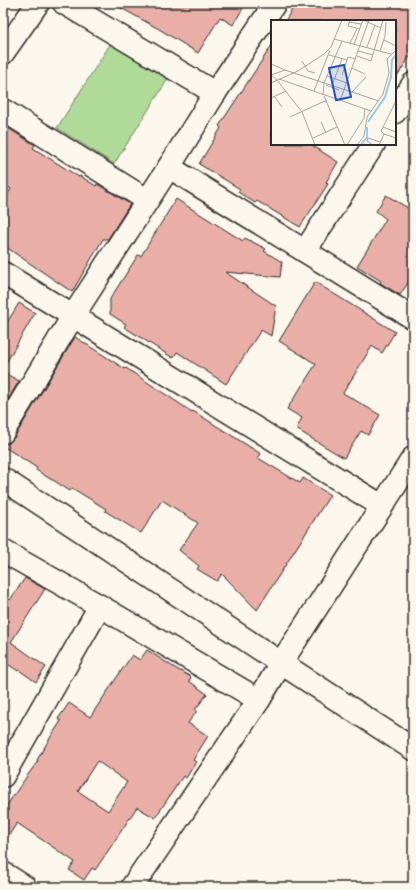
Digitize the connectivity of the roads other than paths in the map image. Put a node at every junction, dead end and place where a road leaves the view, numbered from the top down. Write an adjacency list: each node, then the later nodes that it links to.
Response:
1 (38, 3): 4 (street)
2 (64, 3): 6 (street)
3 (275, 3): 6 (street)
4 (3, 53)
5 (413, 84): 8 (street)
6 (215, 93): 10 (street)
7 (3, 110): 11 (street)
8 (396, 110)
9 (373, 145): 12 (street)
10 (169, 167): 11 (street); 12 (street)
11 (147, 200): 14 (street)
12 (304, 251): 15 (street)
13 (3, 273): 14 (street)
14 (73, 316): 16 (street); 19 (street)
15 (413, 318)
16 (3, 432)
17 (413, 458): 19 (street)
18 (3, 479): 22 (street)
19 (382, 506): 22 (street)
20 (3, 551): 21 (street)
21 (100, 606): 23 (street); 25 (street)
22 (280, 663): 23 (street); 24 (street)
23 (259, 700): 28 (street)
24 (413, 749)
25 (3, 776)
26 (3, 873): 27 (street)
27 (25, 887)
28 (132, 887)

